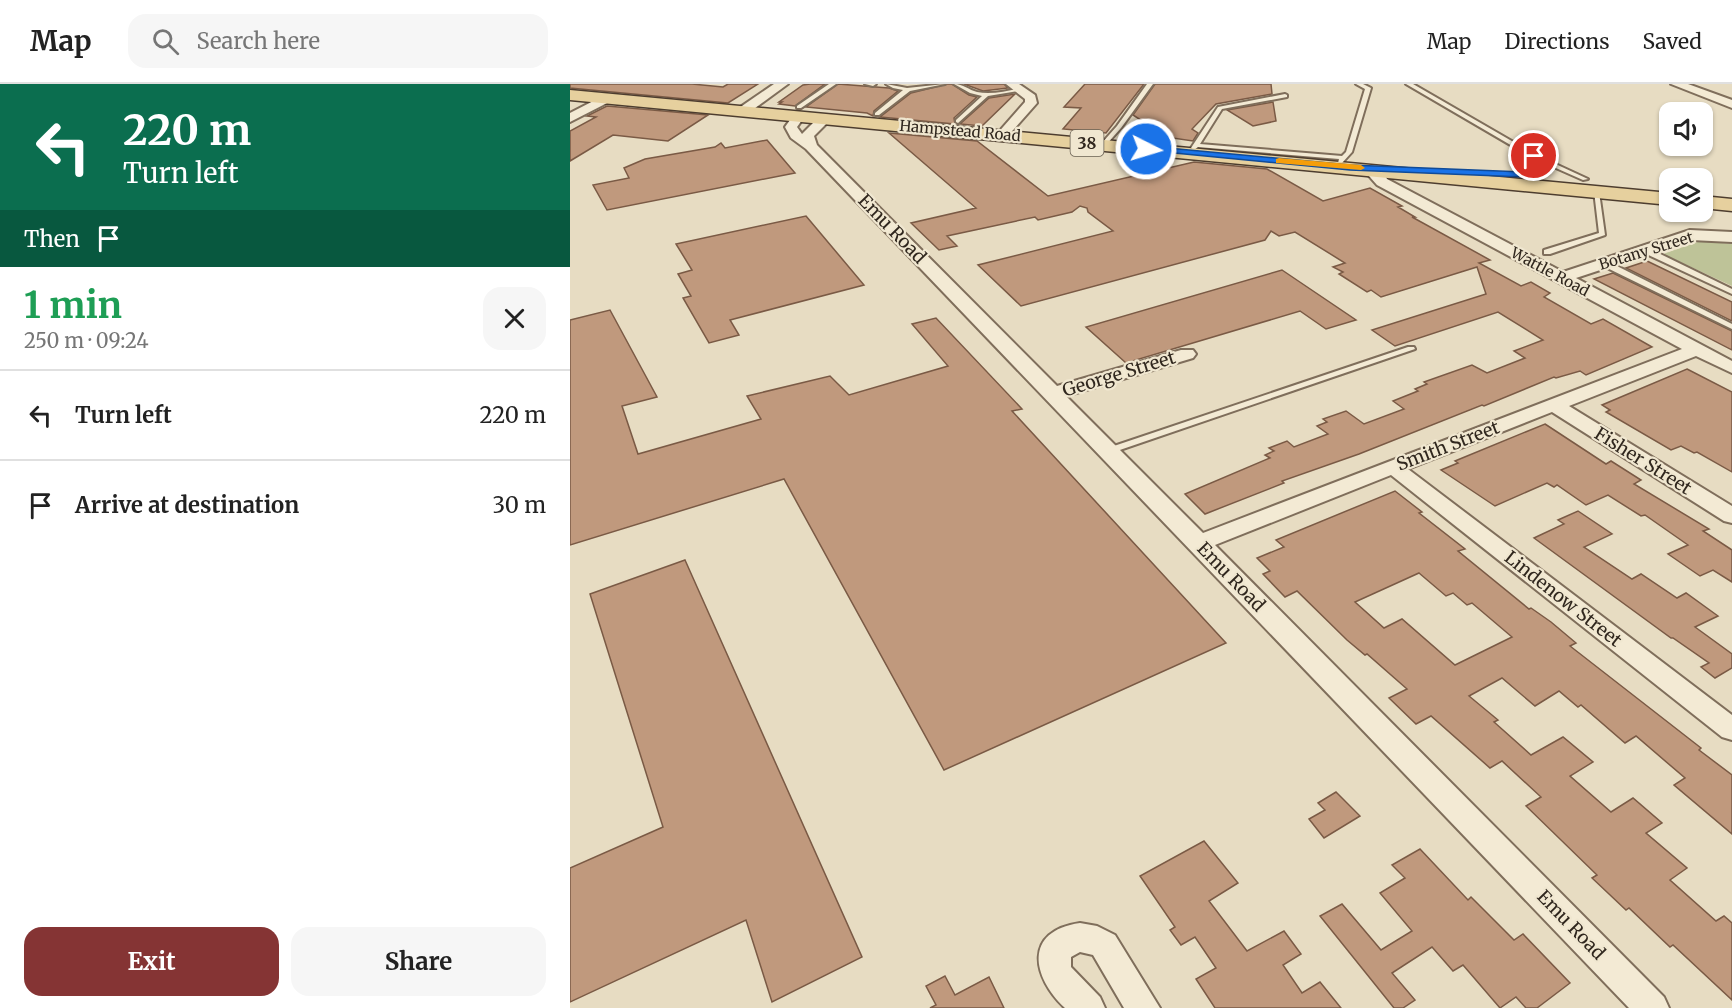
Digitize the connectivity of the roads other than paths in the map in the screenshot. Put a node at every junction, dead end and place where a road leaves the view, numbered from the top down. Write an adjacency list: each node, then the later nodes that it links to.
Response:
1 (782, 84): 17 (street)
2 (833, 84): 18 (lane)
3 (889, 84): 11 (lane)
4 (942, 84): 11 (lane)
5 (957, 84): 13 (lane)
6 (1150, 84): 24 (lane)
7 (1359, 84): 28 (lane)
8 (1409, 84): 27 (lane)
9 (1677, 84): 16 (street)
10 (1016, 87): 13 (lane); 23 (street)
11 (910, 88): 19 (lane)
12 (570, 95): 15 (main road, Hampstead Road / 38)
13 (987, 95): 22 (lane)
14 (1285, 96): 26 (lane)
15 (604, 99): 17 (main road, Hampstead Road / 38); 20 (street)
16 (1732, 104)
17 (742, 111): 18 (main road, Hampstead Road / 38)
18 (799, 112): 21 (main road, Hampstead Road / 38); 25 (street, Emu Road)
19 (877, 114)
20 (570, 118)
21 (825, 118): 23 (main road, Hampstead Road / 38); 25 (street)
22 (958, 121)
23 (1002, 135): 24 (main road, Hampstead Road / 38)
24 (1103, 144): 26 (main road, Hampstead Road / 38)
25 (811, 146): 49 (street, Emu Road)
26 (1193, 149): 28 (main road, Hampstead Road / 38)
27 (1534, 156): 30 (lane); 31 (lane)
28 (1344, 164): 29 (main road, Hampstead Road / 38); 30 (main road, Hampstead Road / 38)
29 (1376, 170): 31 (main road, Hampstead Road / 38); 42 (street, Wattle Road)
30 (1524, 174): 31 (main road, Hampstead Road / 38)
31 (1590, 186): 32 (main road, Hampstead Road / 38); 35 (main road, Hampstead Road / 38); 40 (lane)
32 (1659, 187)
33 (1713, 191): 34 (main road)
34 (1732, 193)
35 (1659, 197)
36 (1713, 203): 37 (main road)
37 (1732, 205)
38 (1732, 237): 39 (street, Botany Street)
39 (1645, 250): 41 (street, Botany Street); 43 (lane)
40 (1547, 252)
41 (1604, 263): 42 (street, Botany Street); 44 (lane)
42 (1561, 278): 46 (street, Wattle Road)
43 (1732, 292)
44 (1732, 327)
45 (1412, 349): 51 (lane)
46 (1697, 349): 48 (street, Wattle Road); 50 (street, Smith Street)
47 (1187, 354): 49 (street, George Street)
48 (1732, 368)
49 (1052, 394): 51 (street, Emu Road)
50 (1554, 405): 52 (street, Smith Street); 53 (street, Fisher Street)
51 (1108, 451): 54 (street, Emu Road)
52 (1394, 467): 54 (street, Smith Street); 55 (street, Lindenow Street)
53 (1732, 516)
54 (1198, 543): 58 (street, Emu Road)
55 (1732, 730)
56 (1088, 1008): 57 (street)
57 (1143, 1008)
58 (1652, 1008)

